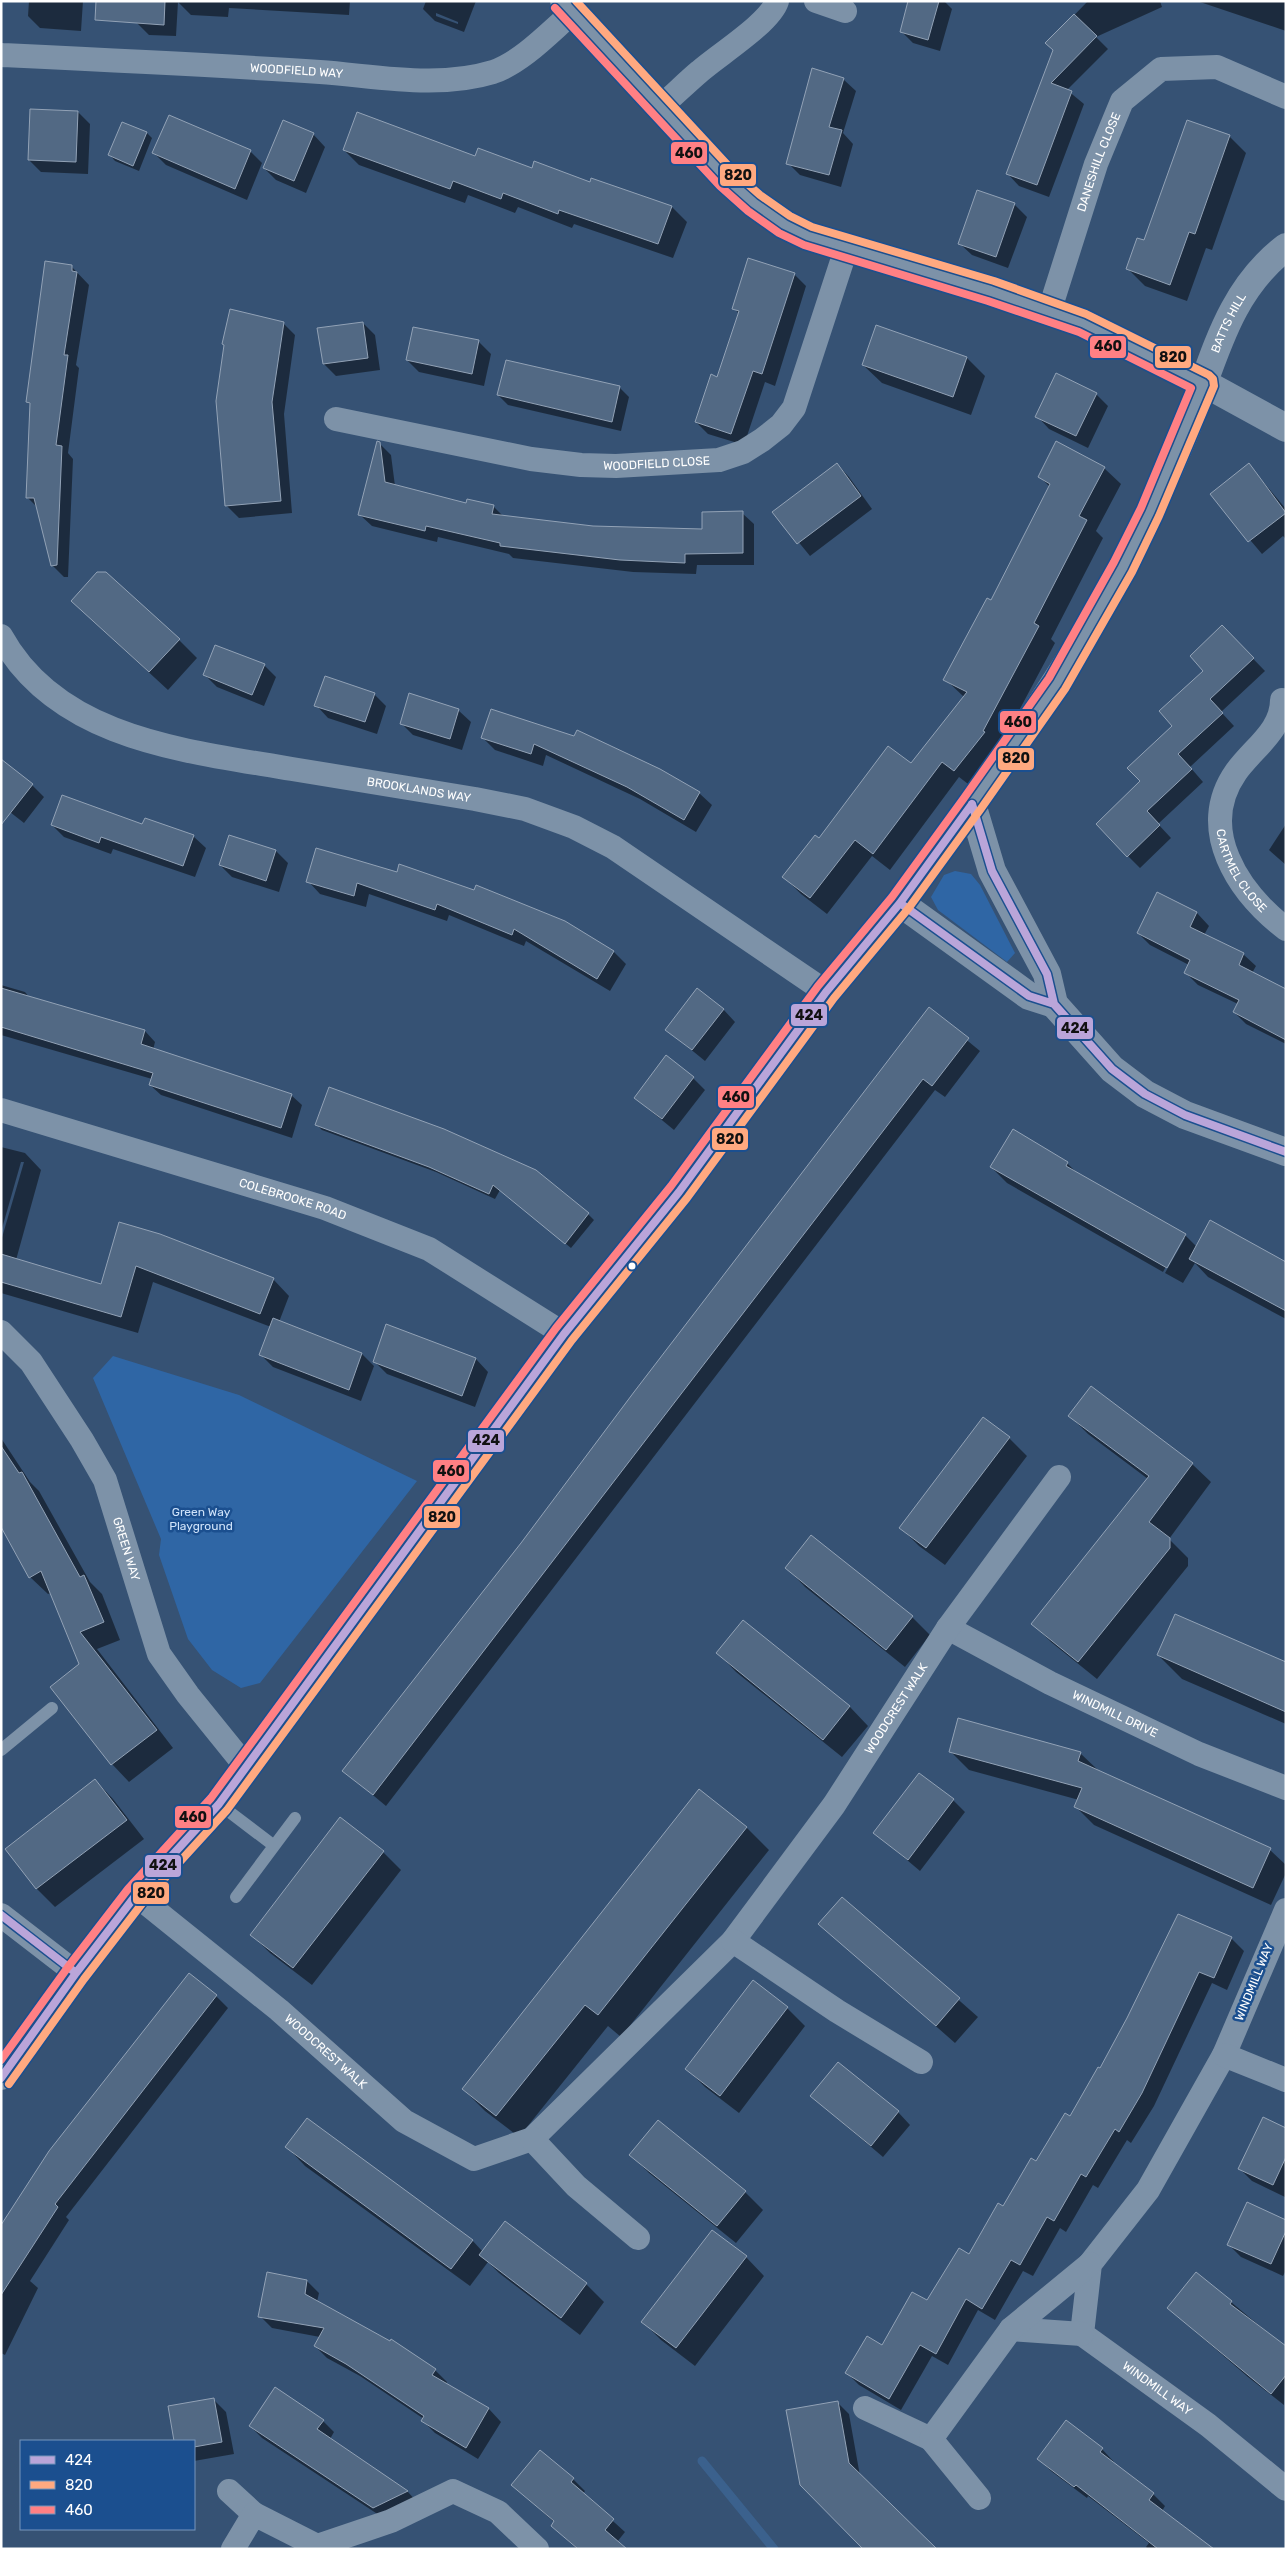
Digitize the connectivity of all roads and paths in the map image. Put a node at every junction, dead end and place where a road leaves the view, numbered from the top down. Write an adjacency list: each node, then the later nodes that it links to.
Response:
1 (816, 1): 4 (street)
2 (779, 3): 7 (street)
3 (567, 7): 5 (street, WOODFIELD WAY); 7 (street)
4 (845, 11)
5 (1, 54)
6 (1286, 97): 10 (street, DANESHILL CLOSE)
7 (659, 108): 9 (street)
8 (1286, 247): 11 (street, BATTS HILL)
9 (846, 249): 10 (street); 12 (street, WOODFIELD CLOSE)
10 (1050, 312): 11 (street)
11 (1204, 383): 13 (street); 16 (street, BATTS HILL)
12 (336, 419)
13 (1286, 428)
14 (1, 636): 19 (street, BROOKLANDS WAY)
15 (1282, 700): 18 (street, CARTMEL CLOSE)
16 (972, 804): 17 (street, BATTS HILL); 20 (street)
17 (900, 903): 19 (street, BATTS HILL); 20 (street)
18 (1286, 929)
19 (826, 992): 24 (street, BATTS HILL)
20 (1054, 1004): 22 (street)
21 (1, 1110): 24 (street, COLEBROOKE ROAD)
22 (1286, 1152)
23 (1, 1332): 29 (street, GREEN WAY)
24 (564, 1334): 29 (street, BATTS HILL)
25 (1059, 1476): 26 (street, WOODCREST WALK)
26 (948, 1628): 30 (street, WINDMILL DRIVE); 38 (street, WOODCREST WALK)
27 (52, 1708): 28 (lane)
28 (1, 1750)
29 (246, 1768): 31 (street, BATTS HILL)
30 (1286, 1788)
31 (219, 1804): 33 (lane); 34 (street, BATTS HILL)
32 (295, 1818): 33 (lane)
33 (273, 1845): 35 (lane)
34 (136, 1895): 39 (street, BATTS HILL); 44 (street, WOODCREST WALK)
35 (236, 1897)
36 (1286, 1910): 40 (street, WINDMILL WAY)
37 (1, 1915): 39 (street)
38 (733, 1941): 41 (street); 44 (street, WOODCREST WALK)
39 (76, 1973): 42 (street, BATTS HILL)
40 (1224, 2055): 43 (street); 46 (street, WINDMILL WAY)
41 (921, 2062)
42 (1, 2078)
43 (1286, 2080)
44 (532, 2139): 45 (street)
45 (638, 2238)
46 (1090, 2264): 47 (street, WINDMILL WAY); 48 (street)
47 (1011, 2329): 48 (street); 50 (street, WINDMILL WAY)
48 (1082, 2334): 51 (street, WINDMILL WAY)
49 (865, 2408): 50 (street)
50 (931, 2439): 53 (street)
51 (1286, 2489)
52 (229, 2491): 54 (street)
53 (979, 2498)
54 (254, 2514): 55 (street); 56 (street)
55 (233, 2549)
56 (537, 2549)

